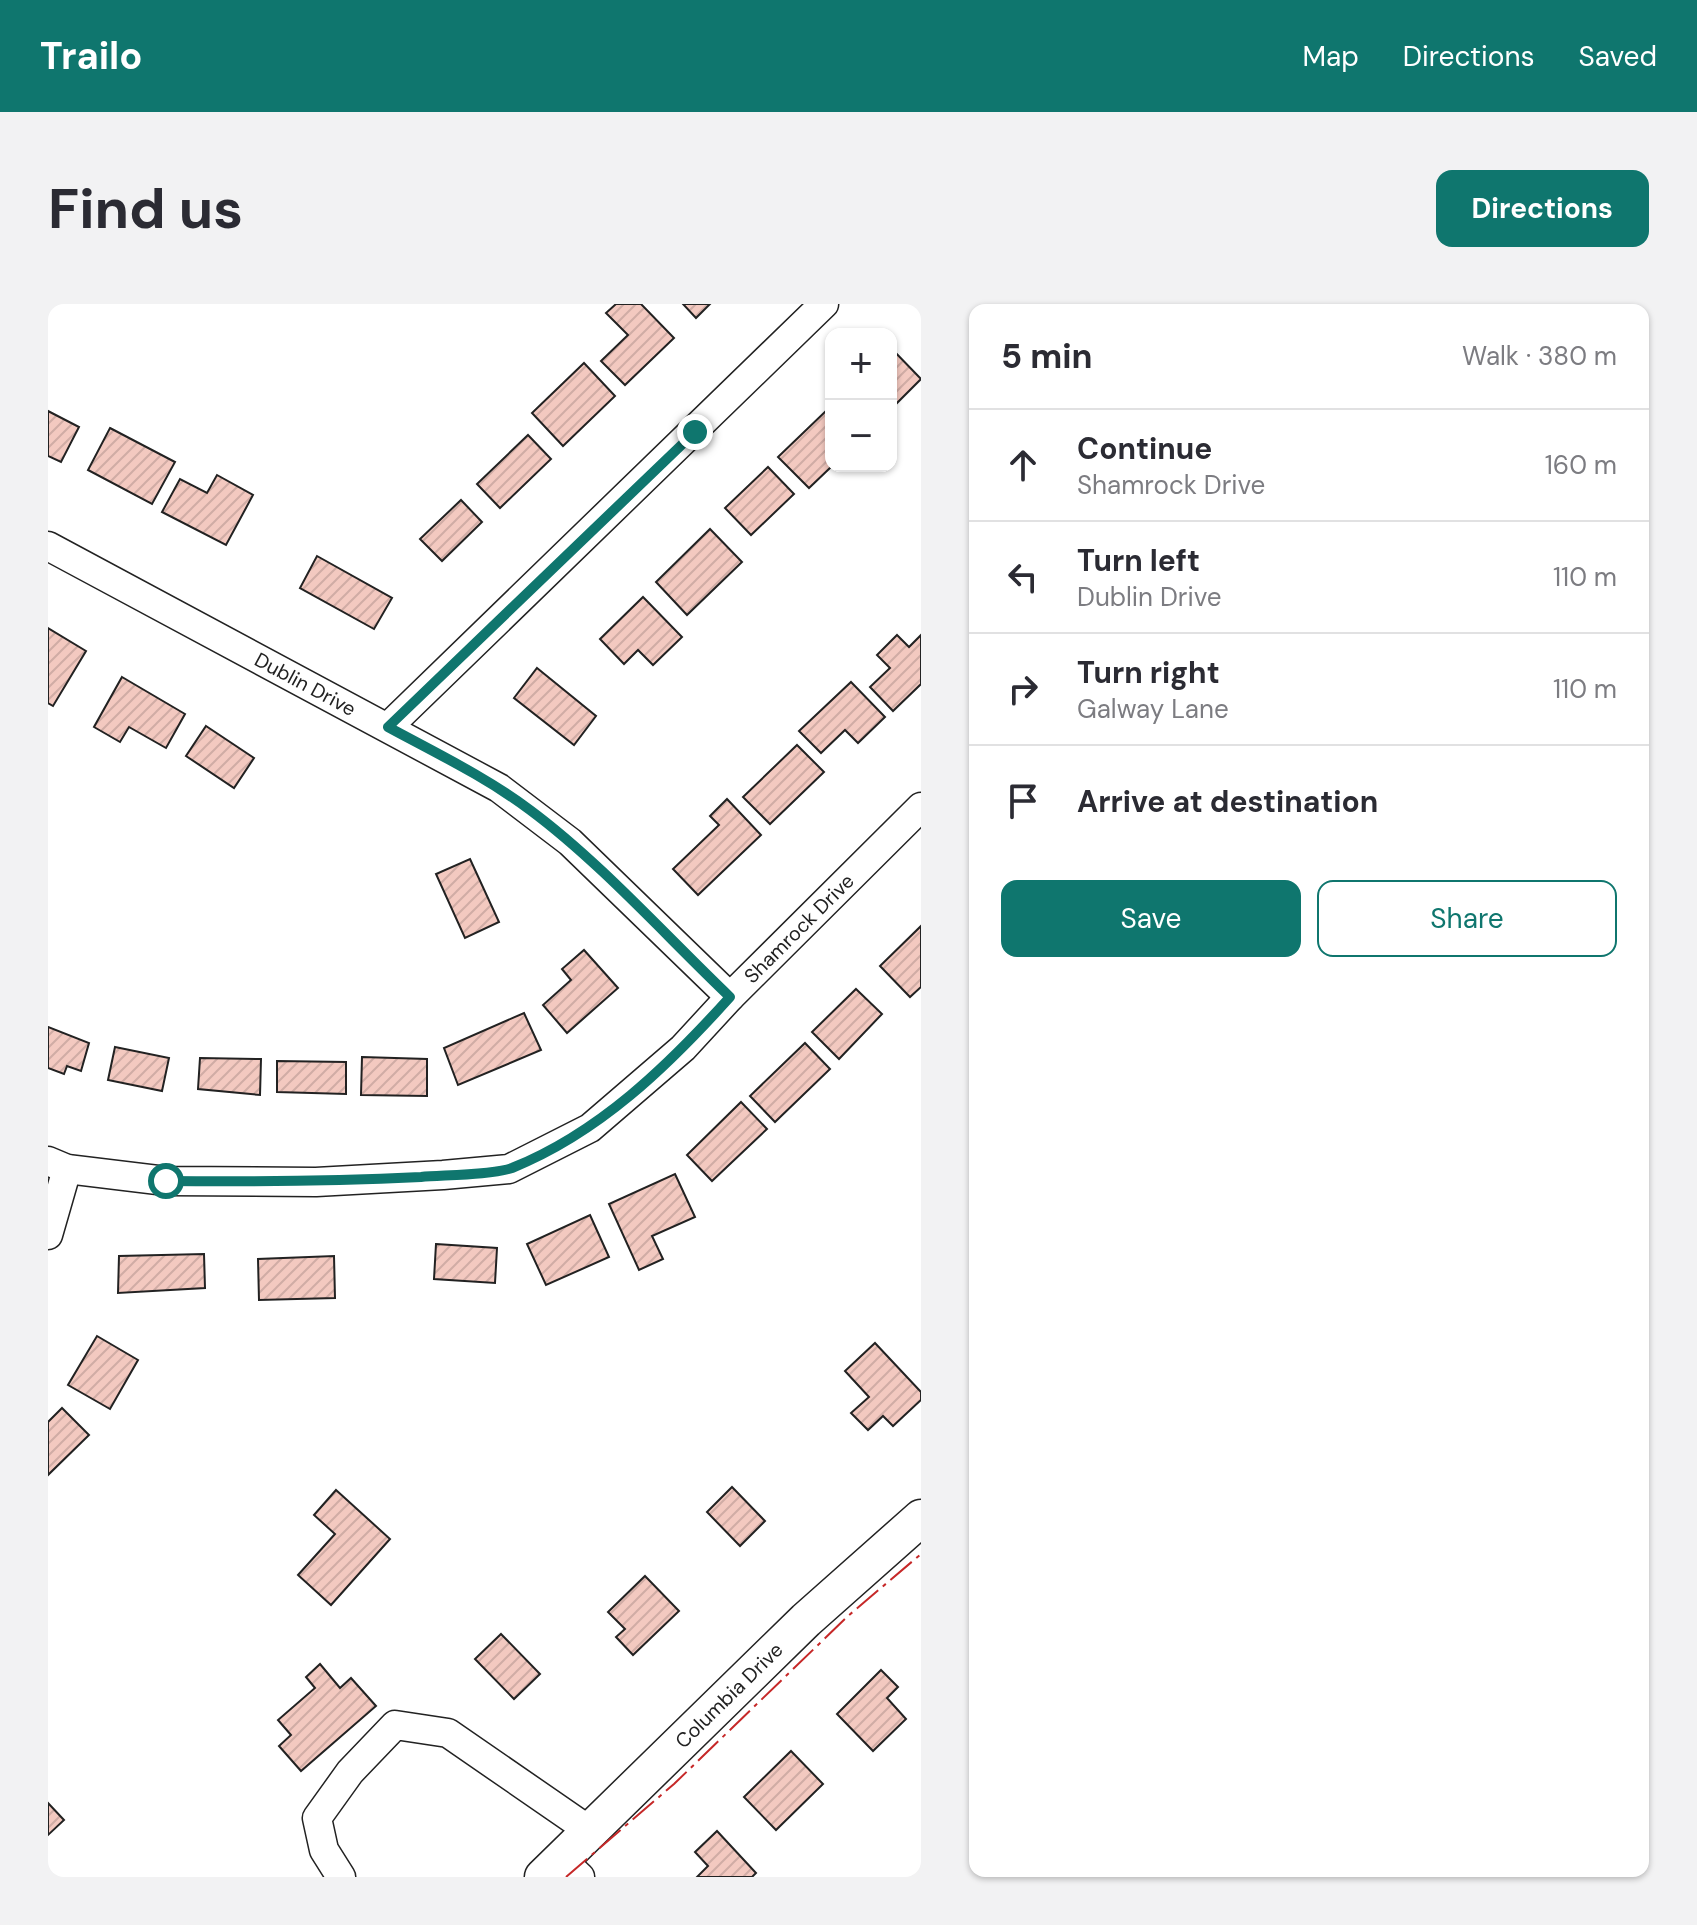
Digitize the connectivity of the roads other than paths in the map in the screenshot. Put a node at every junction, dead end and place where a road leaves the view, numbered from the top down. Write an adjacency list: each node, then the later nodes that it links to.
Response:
1 (824, 304): 3 (street)
2 (48, 546): 3 (street, Dublin Drive)
3 (388, 727): 5 (street, Dublin Drive)
4 (921, 807): 5 (street, Shamrock Drive)
5 (730, 997): 6 (street, Shamrock Drive)
6 (57, 1165): 7 (street)
7 (48, 1235)
8 (921, 1518): 9 (main road, Columbia Drive)
9 (590, 1831): 10 (main road, Columbia Drive); 11 (street)
10 (561, 1871)
11 (341, 1877)

